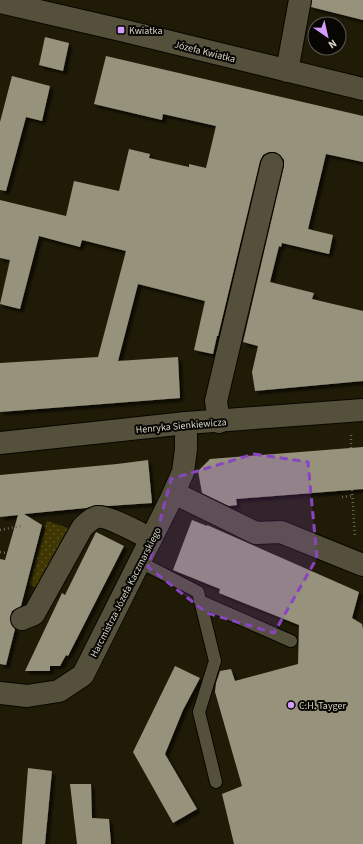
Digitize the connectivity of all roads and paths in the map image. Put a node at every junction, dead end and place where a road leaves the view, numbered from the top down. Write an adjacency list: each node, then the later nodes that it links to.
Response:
1 (300, 0): 3 (street)
2 (0, 2): 3 (street, Józefa Kwiatka)
3 (287, 71): 4 (street, Józefa Kwiatka)
4 (363, 90)
5 (272, 164): 7 (street)
6 (363, 410): 7 (street, Henryka Sienkiewicza)
7 (219, 422): 8 (street, Henryka Sienkiewicza)
8 (186, 423): 10 (street, Henryka Sienkiewicza); 13 (street, Harcmistrza Józefa Kaczmarskiego)
9 (350, 435): 11 (path)
10 (0, 443)
11 (351, 448)
12 (352, 490): 14 (path)
13 (174, 493): 18 (street, Harcmistrza Józefa Kaczmarskiego); 22 (street)
14 (352, 496): 15 (path); 22 (path)
15 (342, 497)
16 (21, 526): 17 (path)
17 (0, 530)
18 (151, 539): 21 (street, Harcmistrza Józefa Kaczmarskiego); 24 (street)
19 (0, 552): 20 (path)
20 (7, 553)
21 (140, 562): 23 (lane); 26 (street, Harcmistrza Józefa Kaczmarskiego)
22 (360, 564)
23 (200, 601): 25 (lane); 27 (lane)
24 (22, 619)
25 (291, 641)
26 (0, 693)
27 (216, 782)

